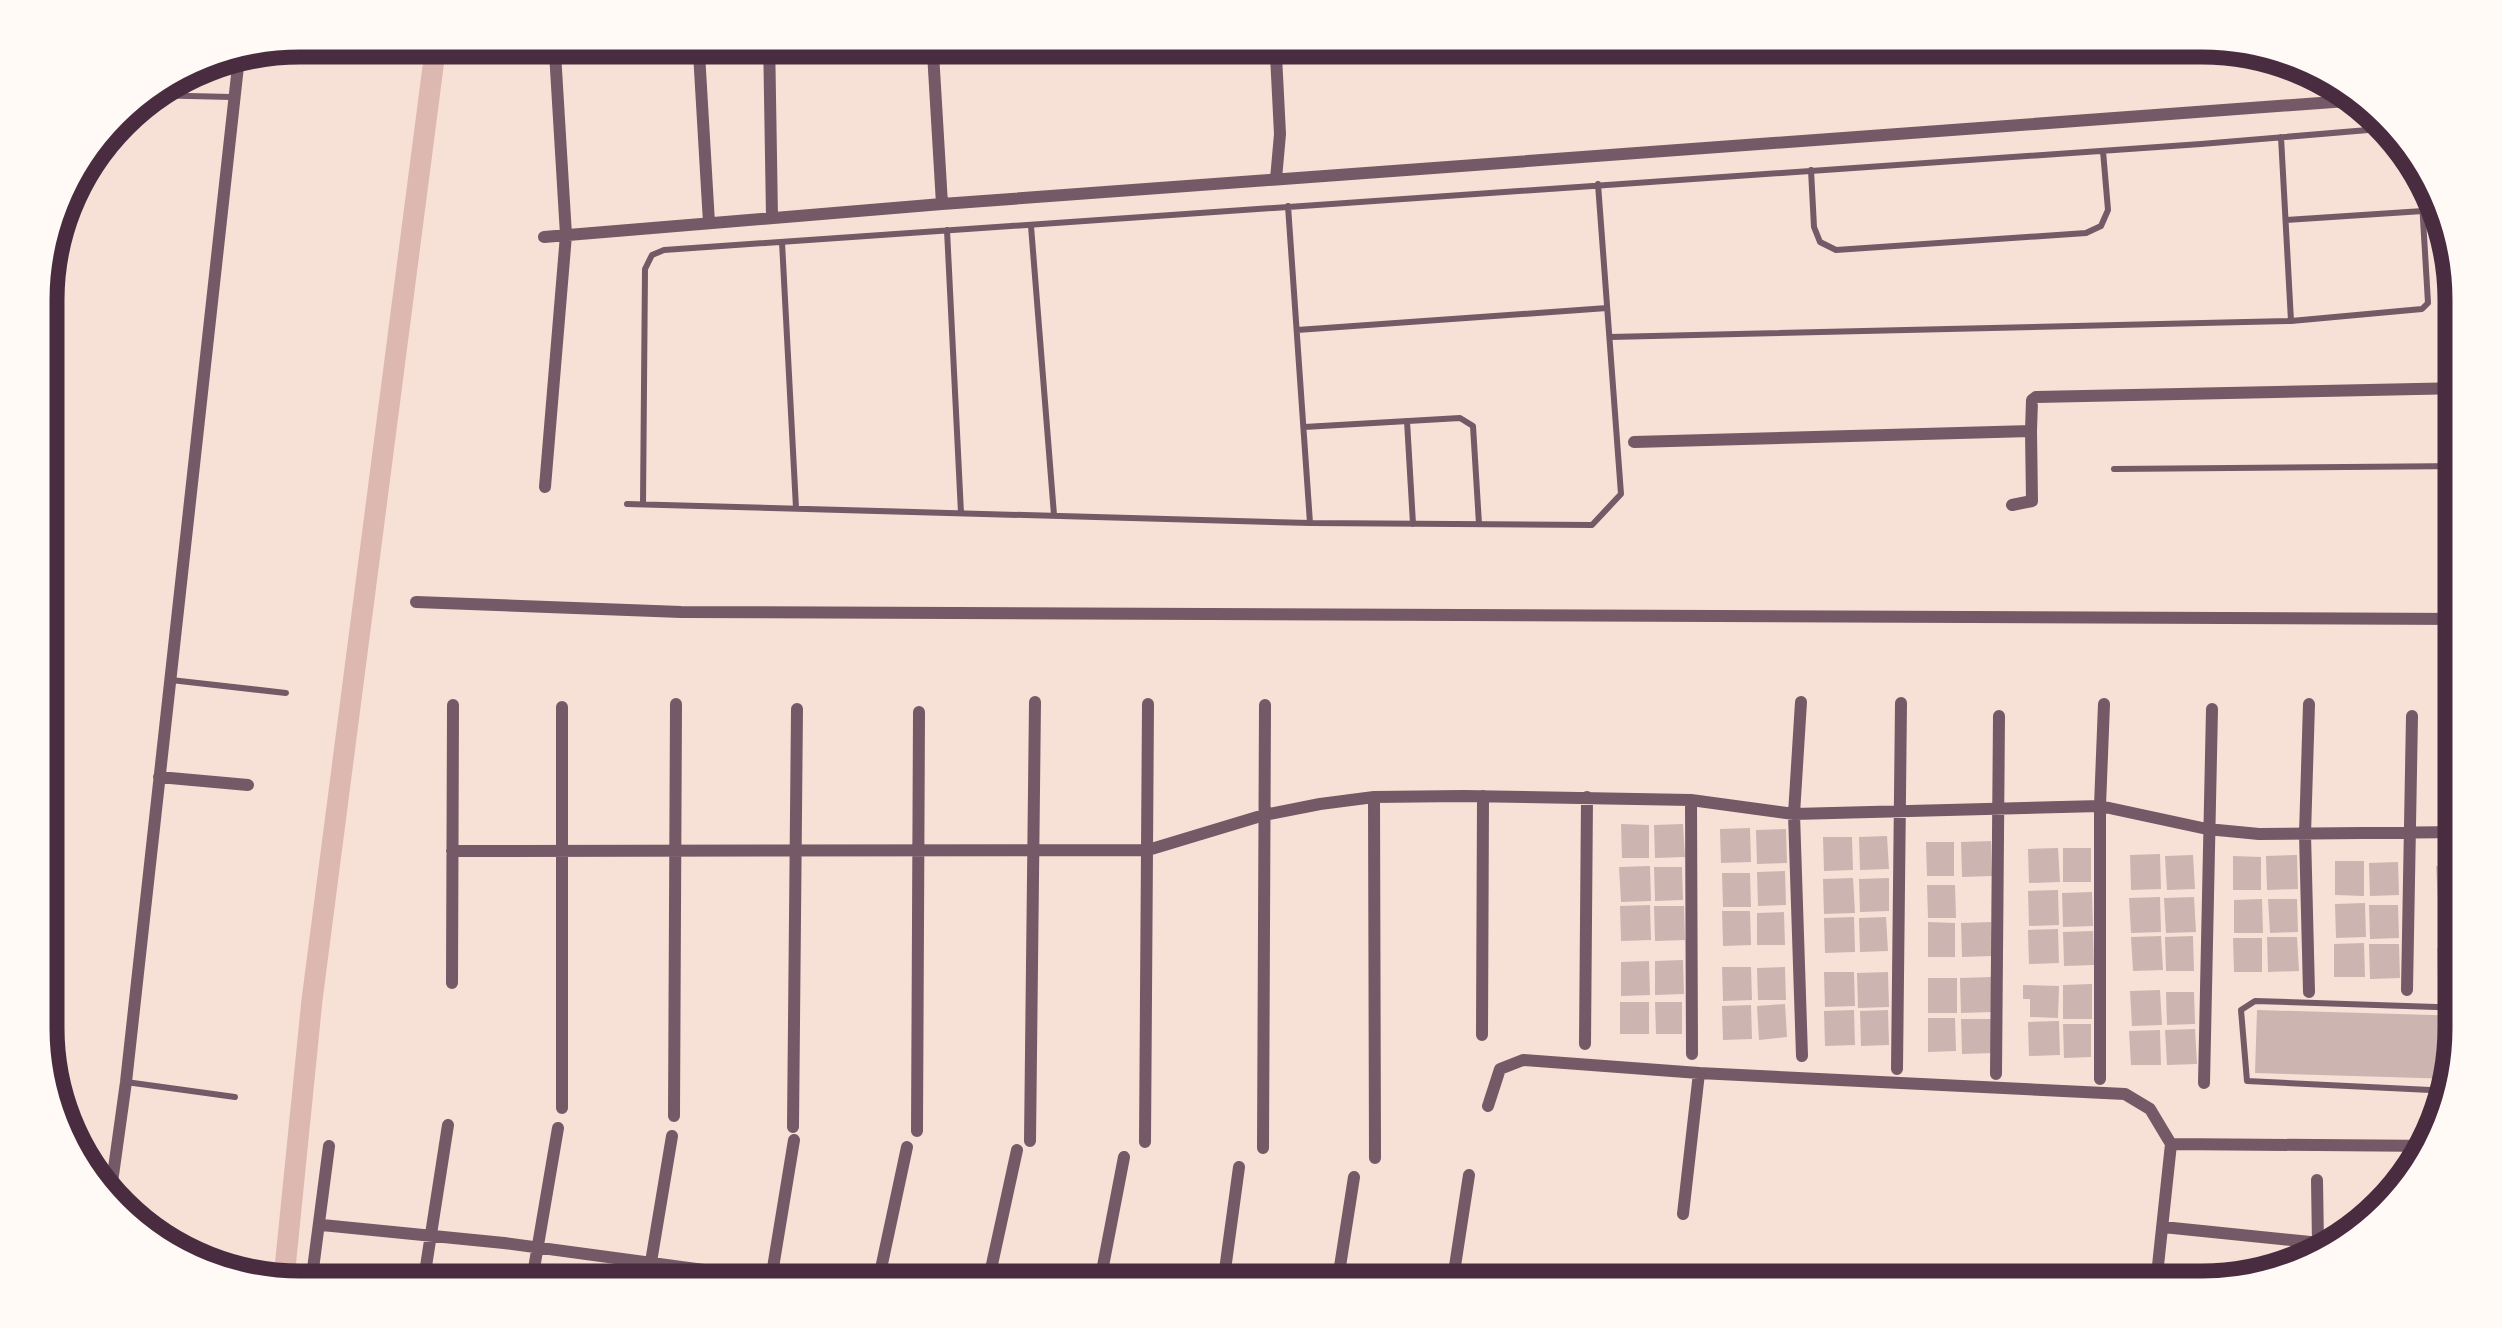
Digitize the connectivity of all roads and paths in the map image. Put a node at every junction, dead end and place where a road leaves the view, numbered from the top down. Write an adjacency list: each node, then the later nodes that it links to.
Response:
1 (1276, 57): 14 (street)
2 (555, 58): 25 (street)
3 (699, 58): 22 (street)
4 (769, 58): 20 (street)
5 (933, 58): 17 (street)
6 (238, 65): 8 (street)
7 (169, 96): 8 (lane)
8 (235, 97): 51 (street)
9 (2341, 101): 14 (street)
10 (2374, 129): 11 (lane)
11 (2281, 136): 12 (lane); 21 (lane)
12 (2103, 151): 13 (lane); 13 (lane)
13 (1811, 170): 15 (lane)
14 (1276, 179): 17 (street)
15 (1598, 184): 18 (lane); 28 (lane)
16 (2422, 198): 19 (lane)
17 (942, 204): 20 (street)
18 (1288, 206): 23 (lane); 30 (lane)
19 (2423, 211): 21 (lane); 29 (lane)
20 (772, 217): 22 (street)
21 (2285, 220): 29 (lane)
22 (709, 223): 25 (street)
23 (1030, 224): 24 (lane); 45 (lane)
24 (947, 230): 27 (lane); 44 (lane)
25 (566, 235): 26 (street); 39 (street)
26 (544, 237)
27 (782, 242): 41 (lane); 43 (lane)
28 (1607, 308): 30 (lane); 31 (lane)
29 (2290, 321): 31 (lane)
30 (1297, 330): 34 (lane)
31 (1610, 337): 48 (lane)
32 (2445, 388): 35 (street)
33 (1407, 422): 34 (lane); 47 (lane); 48 (lane)
34 (1304, 428): 46 (lane)
35 (2031, 431): 36 (street); 42 (street)
36 (1634, 442)
37 (2445, 466): 38 (lane)
38 (2114, 469)
39 (544, 487)
40 (627, 504): 41 (lane)
41 (643, 504): 43 (lane)
42 (2012, 505)
43 (796, 508): 44 (lane)
44 (961, 513): 45 (lane)
45 (1054, 515): 46 (lane)
46 (1310, 523): 47 (lane)
47 (1413, 524): 48 (lane)
48 (1479, 524)
49 (416, 602): 50 (street)
50 (2445, 619)
51 (170, 680): 52 (lane); 68 (street)
52 (286, 693)
53 (1035, 702): 89 (street)
54 (1801, 702): 76 (street)
55 (676, 704): 86 (street)
56 (1148, 704): 84 (street)
57 (1900, 704): 77 (street)
58 (2104, 704): 75 (street)
59 (2308, 704): 81 (street)
60 (453, 705): 85 (street)
61 (1265, 705): 78 (street)
62 (562, 707): 83 (street)
63 (796, 709): 87 (street)
64 (2212, 709): 79 (street)
65 (919, 712): 88 (street)
66 (2000, 716): 74 (street)
67 (2412, 716): 82 (street)
68 (159, 777): 69 (street); 102 (street)
69 (248, 785)
70 (1483, 796): 71 (street); 72 (street); 94 (street)
71 (1374, 797): 78 (street); 122 (street)
72 (1587, 797): 73 (street); 95 (street)
73 (1691, 800): 76 (street); 96 (street)
74 (1999, 806): 75 (street); 77 (street); 100 (street)
75 (2100, 806): 79 (street); 101 (street)
76 (1794, 814): 77 (street); 97 (street)
77 (1898, 814): 98 (street)
78 (1264, 815): 84 (street); 119 (street)
79 (2206, 830): 81 (street); 103 (street)
80 (2445, 833): 82 (street)
81 (2306, 834): 82 (street); 92 (street)
82 (2408, 834): 91 (street)
83 (562, 850): 85 (street); 86 (street); 107 (street)
84 (1148, 850): 89 (street); 114 (street)
85 (452, 851): 90 (street)
86 (675, 851): 87 (street); 108 (street)
87 (794, 851): 88 (street); 144 (street)
88 (916, 852): 89 (street); 111 (street)
89 (1034, 853): 113 (street)
90 (452, 983)
91 (2407, 990)
92 (2309, 992)
93 (2445, 1007): 104 (lane)
94 (1482, 1035)
95 (1585, 1044)
96 (1692, 1054)
97 (1802, 1056)
98 (1897, 1069)
99 (1699, 1073): 106 (street); 115 (street); 128 (street)
100 (1996, 1074)
101 (2101, 1079)
102 (127, 1082): 105 (lane); 127 (street)
103 (2204, 1083)
104 (2436, 1090)
105 (235, 1097)
106 (1488, 1106)
107 (562, 1108)
108 (674, 1116)
109 (448, 1125): 131 (street)
110 (558, 1128): 134 (street)
111 (917, 1131)
112 (672, 1136): 135 (street)
113 (1030, 1142)
114 (1145, 1142)
115 (2171, 1144): 116 (street); 130 (street)
116 (2415, 1145)
117 (329, 1146): 129 (street)
118 (907, 1147): 145 (street)
119 (1263, 1148)
120 (1017, 1150): 146 (street)
121 (1124, 1157): 147 (street)
122 (1375, 1158)
123 (1239, 1167): 148 (street)
124 (1469, 1175): 137 (street)
125 (1354, 1177): 136 (street)
126 (2317, 1180): 132 (street)
127 (112, 1182)
128 (1684, 1214)
129 (322, 1226): 131 (street); 139 (street)
130 (2163, 1227): 133 (street); 138 (street)
131 (429, 1237): 134 (street); 140 (street)
132 (2318, 1241)
133 (2314, 1244)
134 (538, 1249): 135 (street); 141 (street)
135 (651, 1264): 142 (street); 143 (street)
136 (1339, 1270)
137 (1454, 1270)
138 (2158, 1270)
139 (314, 1271)
140 (425, 1271)
141 (534, 1271)
142 (650, 1271)
143 (688, 1271)
144 (772, 1271)
145 (881, 1271)
146 (991, 1271)
147 (1102, 1271)
148 (1225, 1271)

